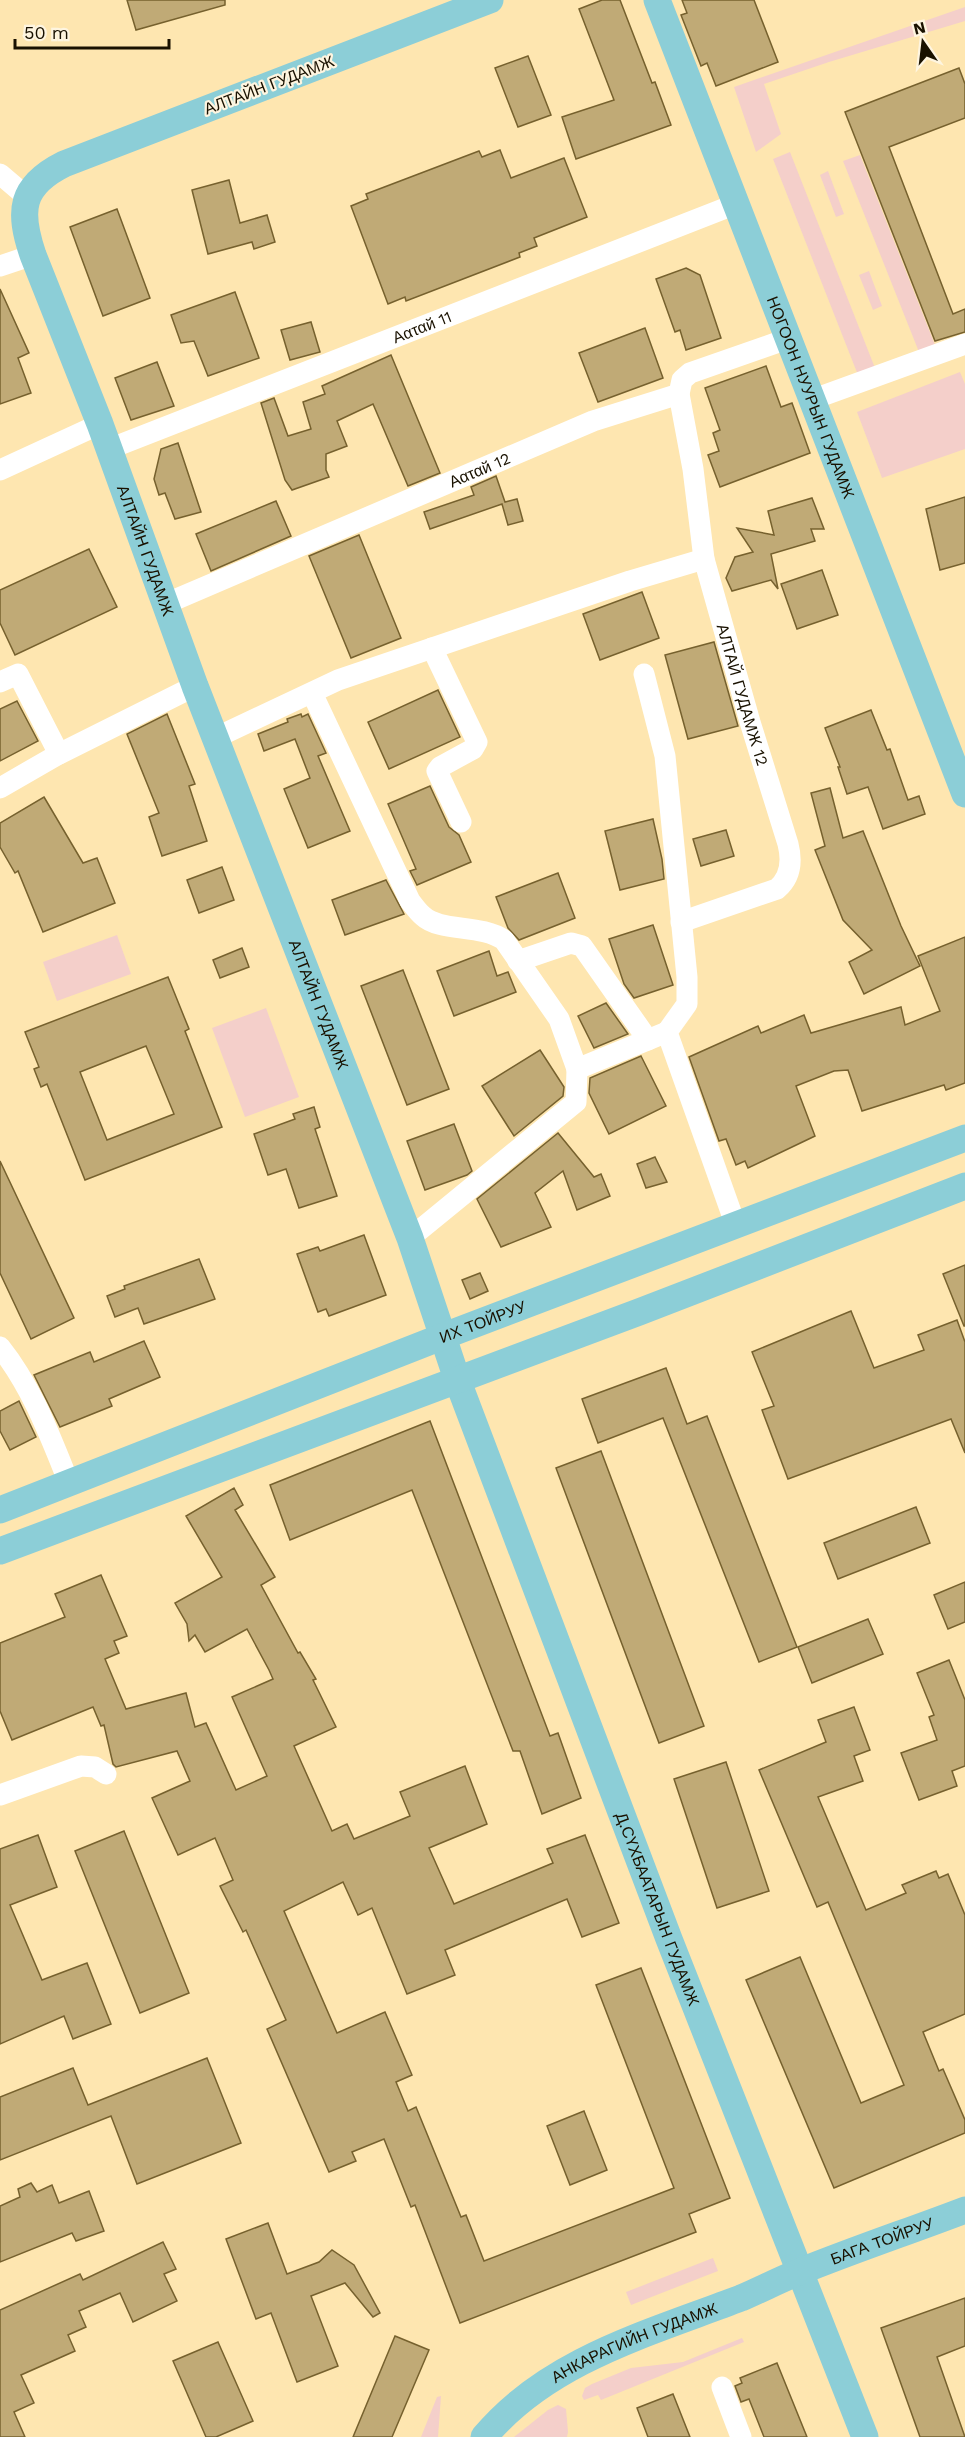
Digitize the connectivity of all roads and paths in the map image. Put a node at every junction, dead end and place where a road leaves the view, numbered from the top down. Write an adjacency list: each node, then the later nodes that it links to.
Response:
1 (490, 0): 4 (main road, АЛТАЙН ГУДАМЖ)
2 (657, 0): 5 (main road, НОГООН НУУРЫН ГУДАМЖ)
3 (0, 174): 4 (street)
4 (27, 197): 6 (main road, АЛТАЙН ГУДАМЖ)
5 (736, 204): 8 (main road, НОГООН НУУРЫН ГУДАМЖ); 12 (street, Ααταй 11)
6 (33, 255): 7 (street); 12 (main road, АЛТАЙН ГУДАМЖ)
7 (0, 266)
8 (787, 339): 10 (street); 11 (main road, НОГООН НУУРЫН ГУДАМЖ)
9 (965, 344): 11 (street)
10 (679, 394): 14 (street, АЛТАЙ ГУДАМЖ 12); 15 (street, Ααταй 12)
11 (812, 400): 24 (main road, НОГООН НУУРЫН ГУДАМЖ)
12 (104, 436): 13 (street, Ααταй 11); 15 (main road, АЛТАЙН ГУДАМЖ)
13 (0, 470)
14 (704, 559): 16 (street); 26 (street, АЛТАЙ ГУДАМЖ 12)
15 (165, 604): 19 (main road, АЛТАЙН ГУДАМЖ)
16 (432, 648): 20 (street); 25 (street)
17 (644, 674): 26 (street)
18 (0, 681): 22 (street)
19 (195, 686): 21 (main road, АЛТАЙН ГУДАМЖ); 22 (street)
20 (312, 693): 21 (street); 27 (street)
21 (215, 738): 33 (main road, АЛТАЙН ГУДАМЖ)
22 (59, 754): 23 (street)
23 (0, 788)
24 (965, 794)
25 (461, 822)
26 (681, 922): 28 (street)
27 (518, 961): 28 (street); 29 (street)
28 (658, 1036): 29 (street); 32 (street)
29 (577, 1069): 33 (street)
30 (965, 1138): 32 (main road, ИХ ТОЙРУУ)
31 (965, 1186): 36 (main road)
32 (736, 1226): 34 (main road, ИХ ТОЙРУУ)
33 (410, 1238): 34 (main road, АЛТАЙН ГУДАМЖ)
34 (444, 1336): 36 (main road, АЛТАЙН ГУДАМЖ); 37 (main road, ИХ ТОЙРУУ)
35 (0, 1347): 37 (street)
36 (457, 1379): 39 (main road); 43 (main road, Д.СҮХБААТАРЫН ГУДАМЖ)
37 (69, 1483): 38 (main road, ИХ ТОЙРУУ)
38 (0, 1510)
39 (0, 1551)
40 (106, 1774): 41 (street)
41 (0, 1795)
42 (965, 2210): 43 (main road, БАГА ТОЙРУУ)
43 (800, 2272): 45 (main road, АНКАРАГИЙН ГУДАМЖ); 47 (main road, Д.СҮХБААТАРЫН ГУДАМЖ)
44 (722, 2387): 46 (street)
45 (484, 2437)
46 (741, 2437)
47 (865, 2437)

